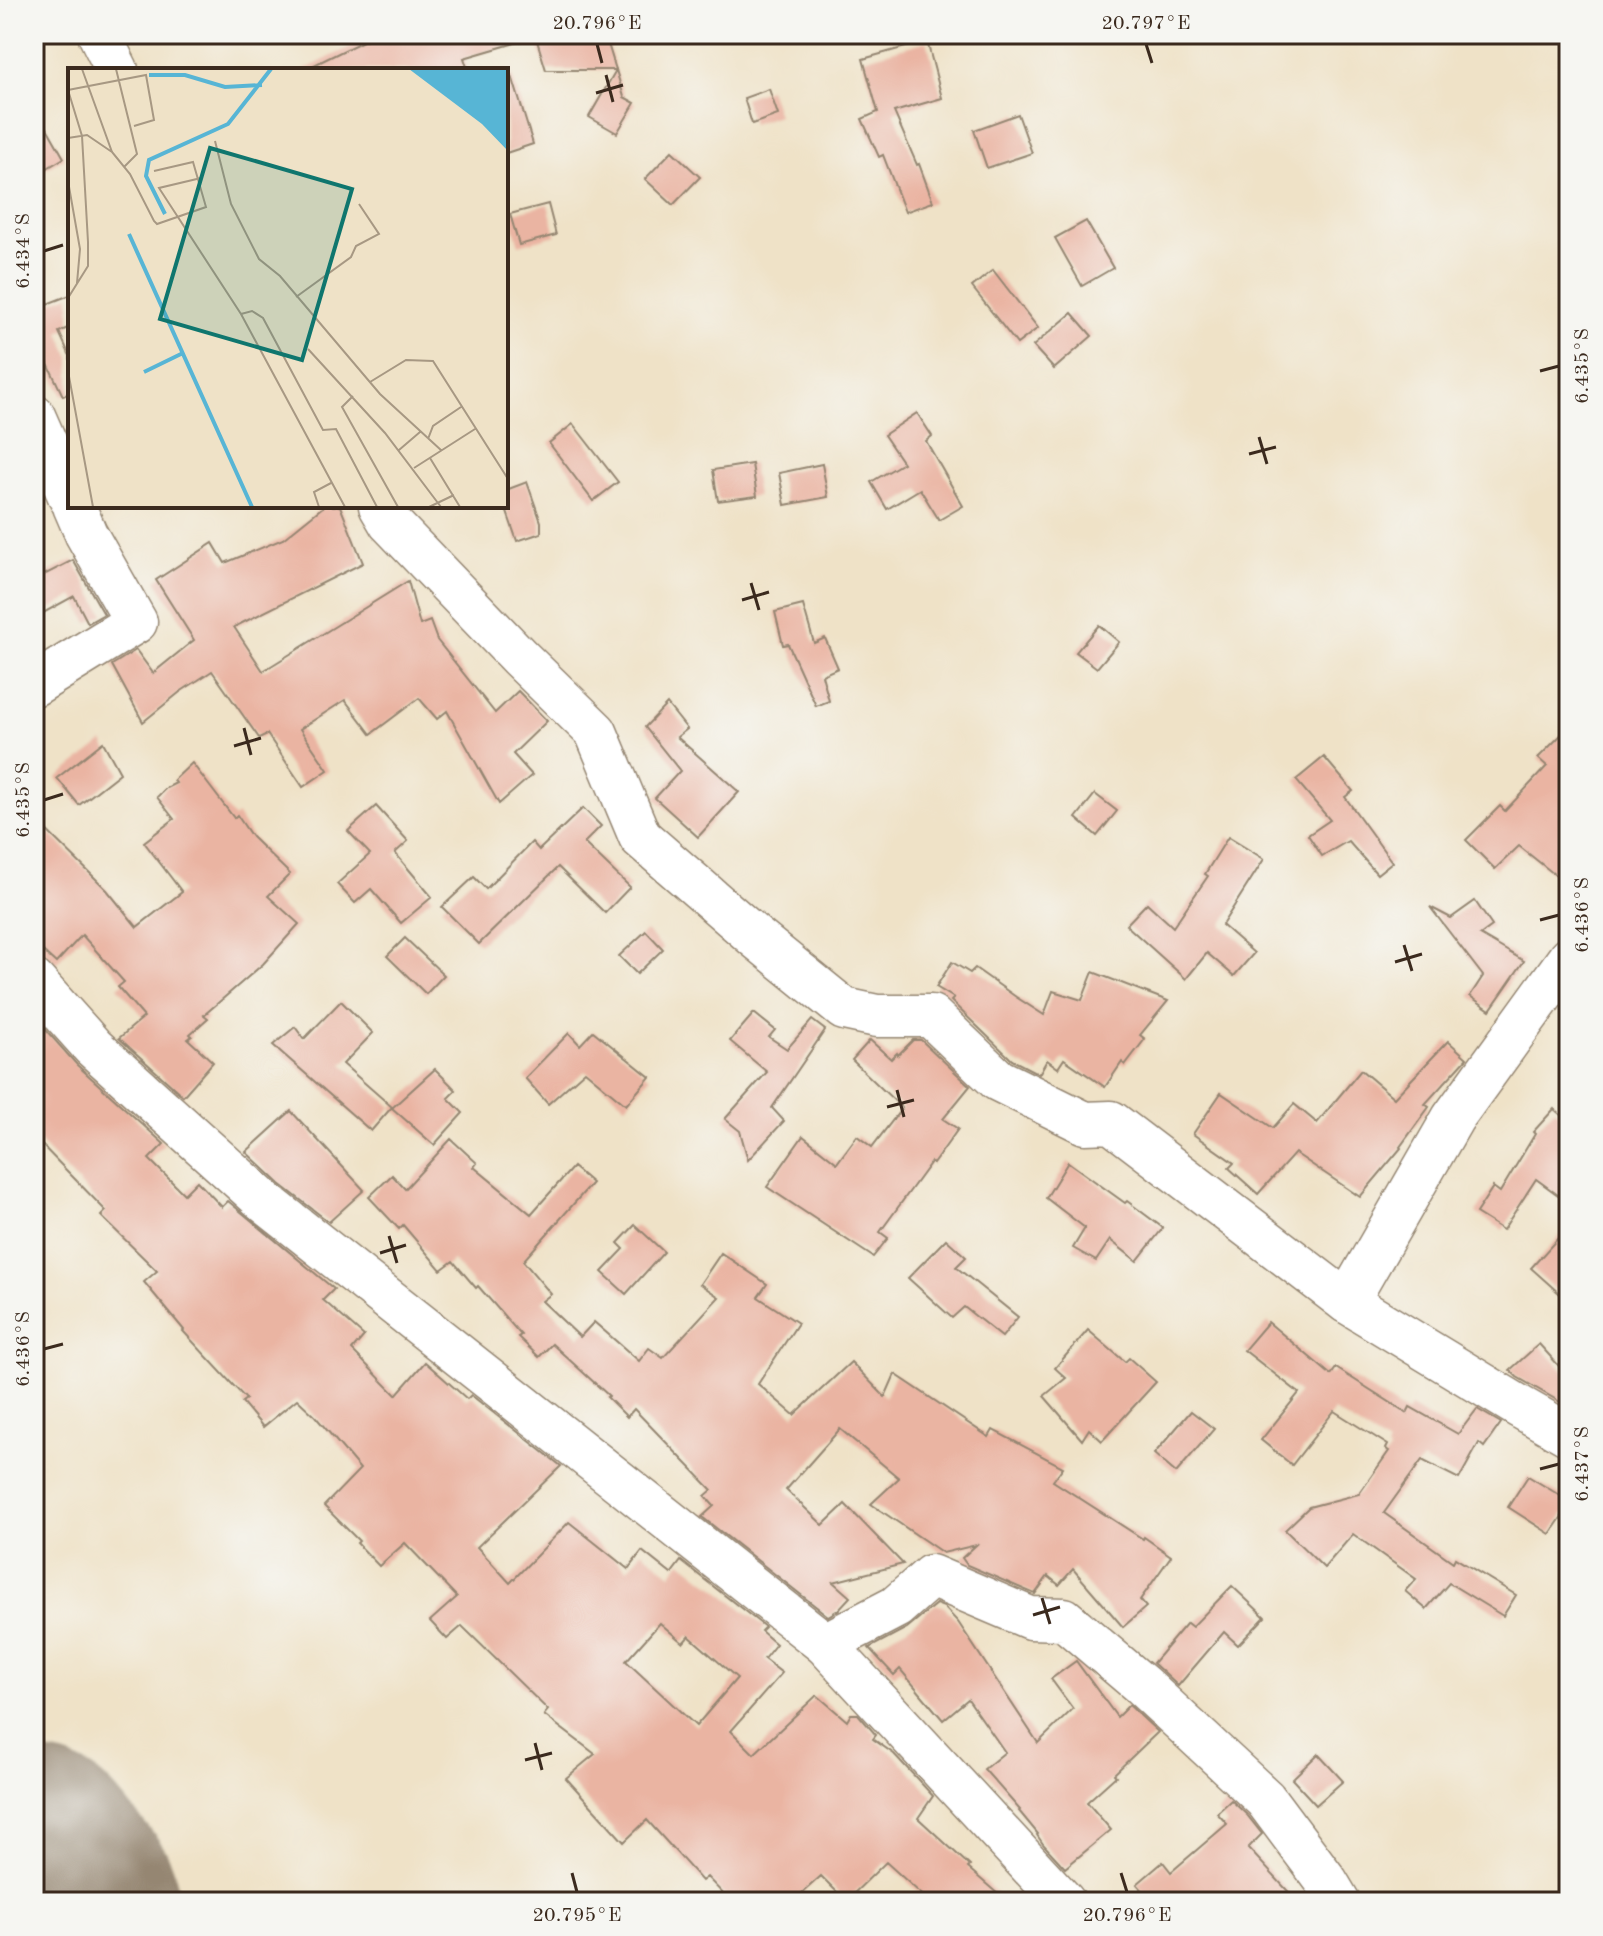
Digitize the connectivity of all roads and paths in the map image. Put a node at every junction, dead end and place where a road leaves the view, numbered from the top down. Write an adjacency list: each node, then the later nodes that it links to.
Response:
1 (99, 34): 2 (street)
2 (116, 68)
3 (34, 416): 4 (street)
4 (68, 493)
5 (75, 508): 7 (street)
6 (381, 508): 10 (street)
7 (34, 685)
8 (1569, 958): 10 (street)
9 (34, 981): 12 (street)
10 (1347, 1302): 11 (street)
11 (1569, 1435)
12 (825, 1644): 13 (street); 14 (street)
13 (1064, 1902)
14 (1339, 1902)

